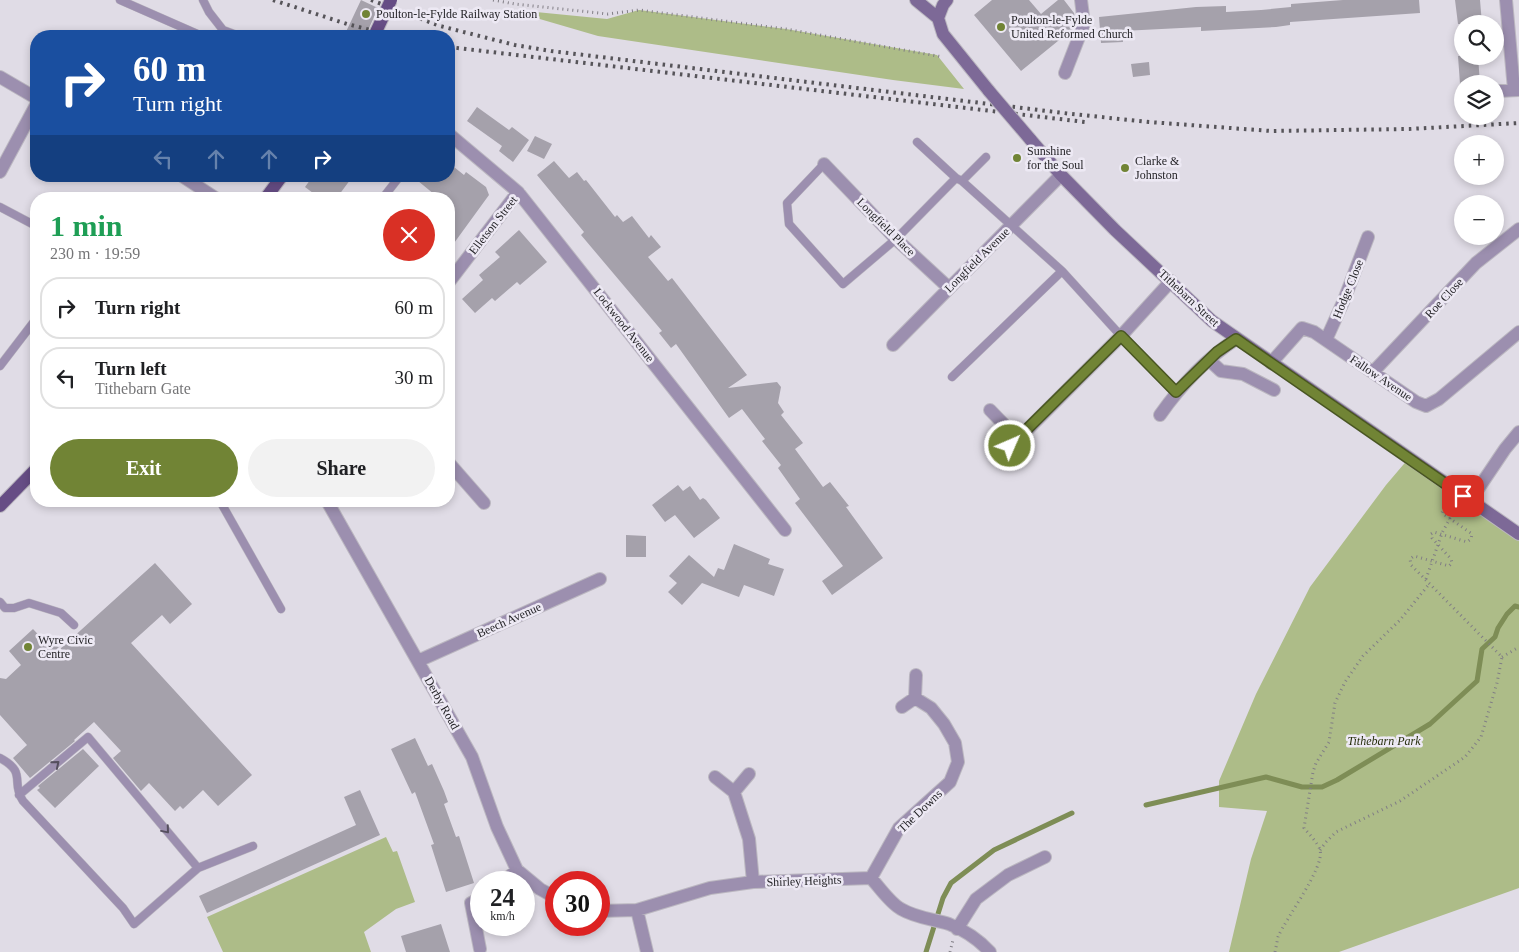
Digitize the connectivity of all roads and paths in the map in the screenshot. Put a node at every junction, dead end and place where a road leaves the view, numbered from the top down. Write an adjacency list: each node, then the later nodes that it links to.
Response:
1 (120, 0): 10 (lane)
2 (203, 0): 11 (lane)
3 (391, 0): 12 (main road, bridge)
4 (493, 0): 13 (path)
5 (916, 0): 9 (main road, Tithebarn Street)
6 (947, 0): 9 (main road)
7 (1082, 0): 14 (street)
8 (1506, 0): 16 (street)
9 (938, 18): 24 (main road, Tithebarn Street, bridge)
10 (188, 30)
11 (223, 30)
12 (377, 30)
13 (944, 58)
14 (1065, 73)
15 (0, 77): 17 (street)
16 (1516, 90)
17 (30, 94)
18 (30, 115): 23 (street)
19 (455, 139): 30 (street, Lockwood Avenue)
20 (917, 142): 25 (lane)
21 (986, 158): 25 (lane)
22 (824, 164): 36 (street, Longfield Place); 36 (lane)
23 (0, 172)
24 (1061, 175): 33 (street, Longfield Avenue); 39 (main road, Tithebarn Street)
25 (959, 180): 33 (lane); 36 (lane)
26 (191, 182): 28 (street)
27 (395, 182): 29 (lane)
28 (206, 192)
29 (387, 192)
30 (518, 192): 38 (street, Elletson Street); 64 (street, Lockwood Avenue)
31 (0, 207): 32 (lane)
32 (30, 223)
33 (1011, 226): 37 (lane); 40 (street, Longfield Avenue)
34 (1519, 229): 50 (street, Roe Close)
35 (1368, 237): 45 (street, Hodge Close)
36 (896, 239): 40 (street, Longfield Place)
37 (1062, 271): 43 (lane); 51 (lane)
38 (455, 274)
39 (1171, 281): 43 (street); 44 (main road, Tithebarn Street)
40 (949, 288): 46 (street, Longfield Avenue)
41 (30, 327): 49 (lane)
42 (1519, 332): 50 (street, Fallow Avenue)
43 (1121, 336): 53 (lane); 54 (street)
44 (1236, 339): 47 (street); 48 (main road, Tithebarn Street)
45 (1326, 340): 48 (street, Fallow Avenue); 50 (street, Fallow Avenue)
46 (893, 345)
47 (1209, 360): 52 (street); 53 (street)
48 (1271, 363): 59 (main road, Tithebarn Street)
49 (0, 366)
50 (1372, 372)
51 (952, 377)
52 (1274, 390)
53 (1176, 392): 55 (street)
54 (990, 410)
55 (1160, 415)
56 (1519, 432): 59 (street)
57 (455, 471): 60 (street)
58 (30, 475): 61 (main road)
59 (1470, 501): 66 (main road, Tithebarn Street)
60 (484, 503)
61 (0, 506)
62 (223, 507): 73 (lane)
63 (330, 507): 77 (street, Derby Road)
64 (786, 530)
65 (1442, 533): 65 (path); 67 (path); 67 (path)
66 (1519, 534)
67 (1438, 544): 68 (path); 68 (path)
68 (1432, 561): 69 (path); 69 (path)
69 (1426, 579): 71 (path)
70 (600, 580): 77 (street, Beech Avenue)
71 (1430, 583): 76 (path); 87 (path)
72 (0, 602): 74 (lane)
73 (281, 609)
74 (74, 625)
75 (1519, 647): 76 (path)
76 (1502, 657): 87 (path)
77 (418, 661): 90 (street, Derby Road)
78 (916, 676): 79 (street)
79 (916, 698): 80 (street); 91 (street, The Downs)
80 (902, 707)
81 (0, 758): 85 (lane)
82 (749, 774): 84 (street)
83 (714, 777): 84 (street)
84 (734, 792): 92 (street)
85 (19, 795): 89 (lane); 89 (lane, one-way to 89)
86 (253, 846): 89 (lane)
87 (1320, 850): 101 (path)
88 (1044, 857): 96 (street)
89 (198, 868)
90 (518, 870): 93 (street, Derby Road)
91 (871, 878): 92 (street, Shirley Heights); 96 (street)
92 (753, 882): 94 (street, Shirley Heights)
93 (545, 892)
94 (637, 910): 95 (street); 99 (street)
95 (610, 911)
96 (953, 926): 100 (street)
97 (477, 936): 98 (street)
98 (480, 949)
99 (647, 952)
100 (990, 952)
101 (1274, 952)

